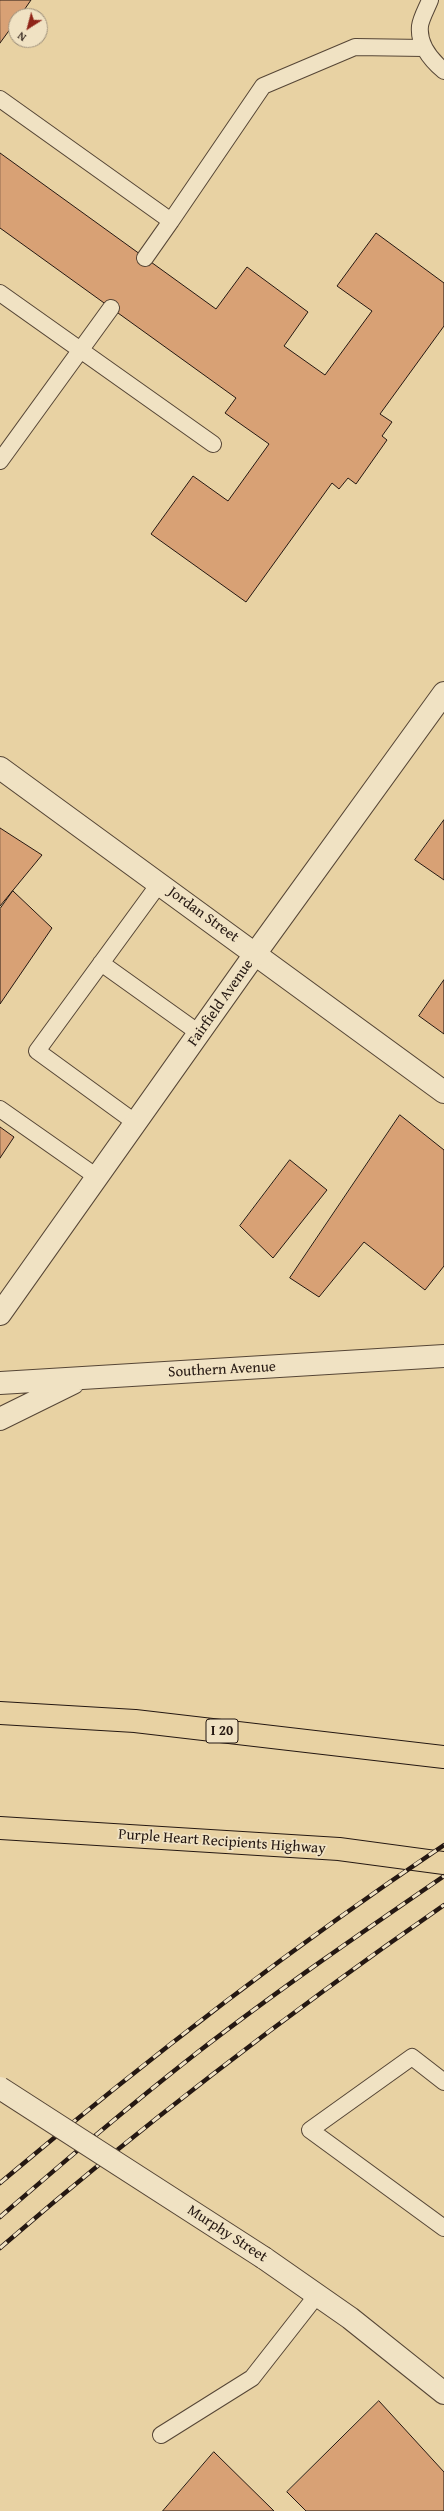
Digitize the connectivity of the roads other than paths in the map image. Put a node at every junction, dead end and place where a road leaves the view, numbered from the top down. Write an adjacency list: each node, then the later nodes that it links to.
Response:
1 (430, 0): 2 (lane)
2 (424, 48): 3 (lane); 5 (lane)
3 (444, 71)
4 (0, 99): 5 (lane)
5 (171, 221): 6 (lane)
6 (145, 258)
7 (0, 293): 9 (lane)
8 (111, 308): 9 (lane)
9 (81, 350): 10 (lane); 11 (lane)
10 (213, 444)
11 (0, 461)
12 (444, 693): 15 (street, Fairfield Avenue)
13 (0, 768): 14 (street, Jordan Street)
14 (159, 884): 15 (street, Jordan Street); 16 (lane)
15 (255, 954): 17 (street, Fairfield Avenue); 18 (street, Jordan Street)
16 (101, 963): 17 (lane); 20 (lane)
17 (199, 1033): 20 (street, Fairfield Avenue)
18 (444, 1092)
19 (0, 1109): 21 (lane)
20 (136, 1123): 21 (street, Fairfield Avenue)
21 (98, 1177): 22 (street, Fairfield Avenue)
22 (0, 1314)
23 (444, 1356): 24 (street, Southern Avenue)
24 (83, 1378): 25 (street, Southern Avenue); 26 (street)
25 (0, 1383)
26 (0, 1419)
27 (0, 1713): 28 (highway, I 20)
28 (444, 1757)
29 (0, 1828): 30 (highway, Purple Heart Recipients Highway)
30 (444, 1863)
31 (444, 2082): 33 (lane)
32 (0, 2088): 34 (street, Murphy Street, bridge)
33 (444, 2228)
34 (317, 2294): 35 (street, Murphy Street); 36 (lane)
35 (444, 2393)
36 (161, 2436)

